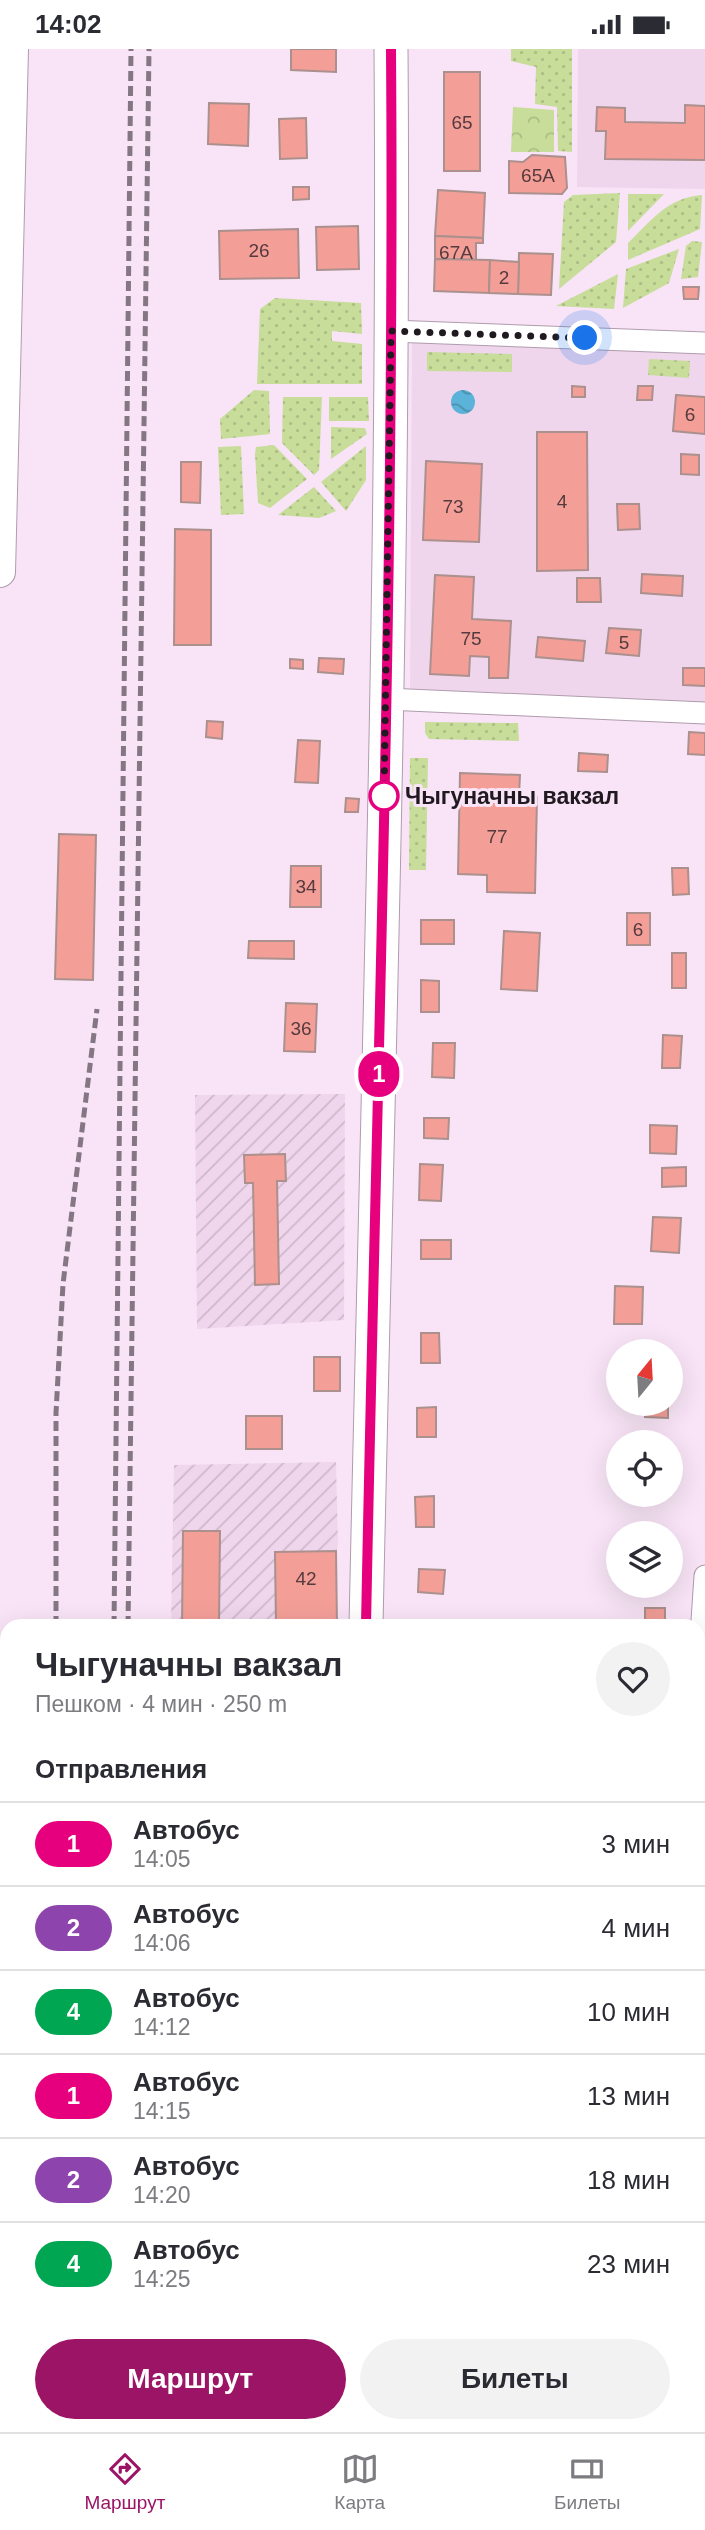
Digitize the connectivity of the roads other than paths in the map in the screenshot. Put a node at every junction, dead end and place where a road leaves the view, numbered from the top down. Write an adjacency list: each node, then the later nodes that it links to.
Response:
1 (13, 49): 3 (main road)
2 (391, 49): 4 (main road)
3 (5, 177): 6 (main road)
4 (391, 331): 5 (street); 8 (main road)
5 (705, 343)
6 (1, 524): 7 (main road)
7 (0, 572)
8 (386, 699): 9 (street); 11 (main road)
9 (705, 713)
10 (705, 1576): 12 (street)
11 (366, 1619)
12 (702, 1619)

